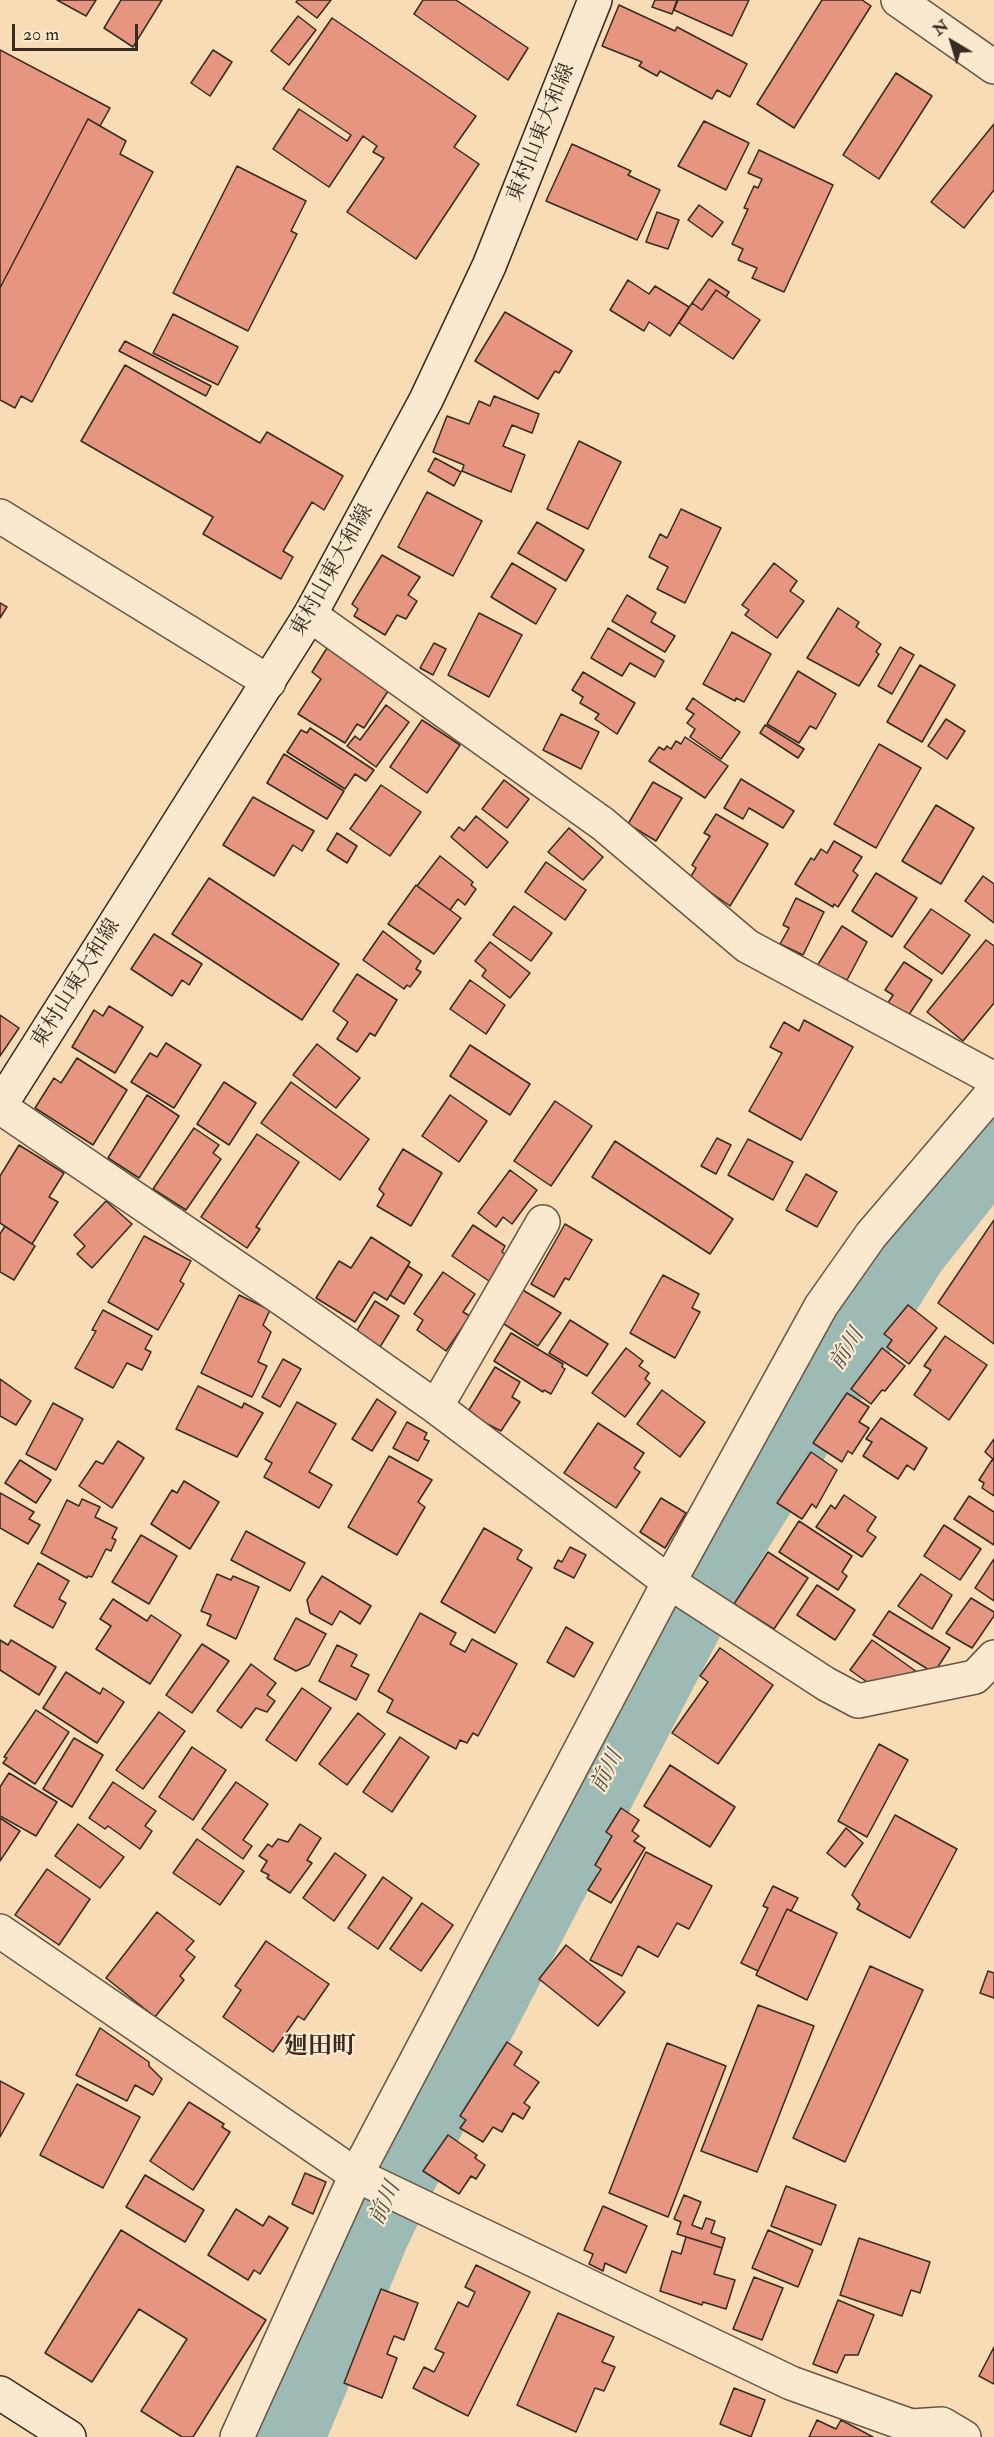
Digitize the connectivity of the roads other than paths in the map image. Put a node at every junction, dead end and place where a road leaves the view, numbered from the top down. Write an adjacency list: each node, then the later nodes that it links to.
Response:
1 (595, 0): 5 (street, 東村山東大和線)
2 (898, 0): 3 (street)
3 (994, 66)
4 (0, 516): 6 (street)
5 (310, 615): 6 (street, 東村山東大和線); 7 (street)
6 (269, 682): 9 (street, 東村山東大和線)
7 (994, 1079)
8 (994, 1091): 12 (street)
9 (0, 1106): 11 (street)
10 (543, 1222): 11 (street)
11 (436, 1407): 12 (street)
12 (676, 1587): 13 (street); 15 (street)
13 (994, 1657)
14 (0, 1931): 15 (street)
15 (358, 2176): 18 (street); 19 (street)
16 (0, 2392): 17 (street)
17 (69, 2437)
18 (237, 2437)
19 (964, 2437)

